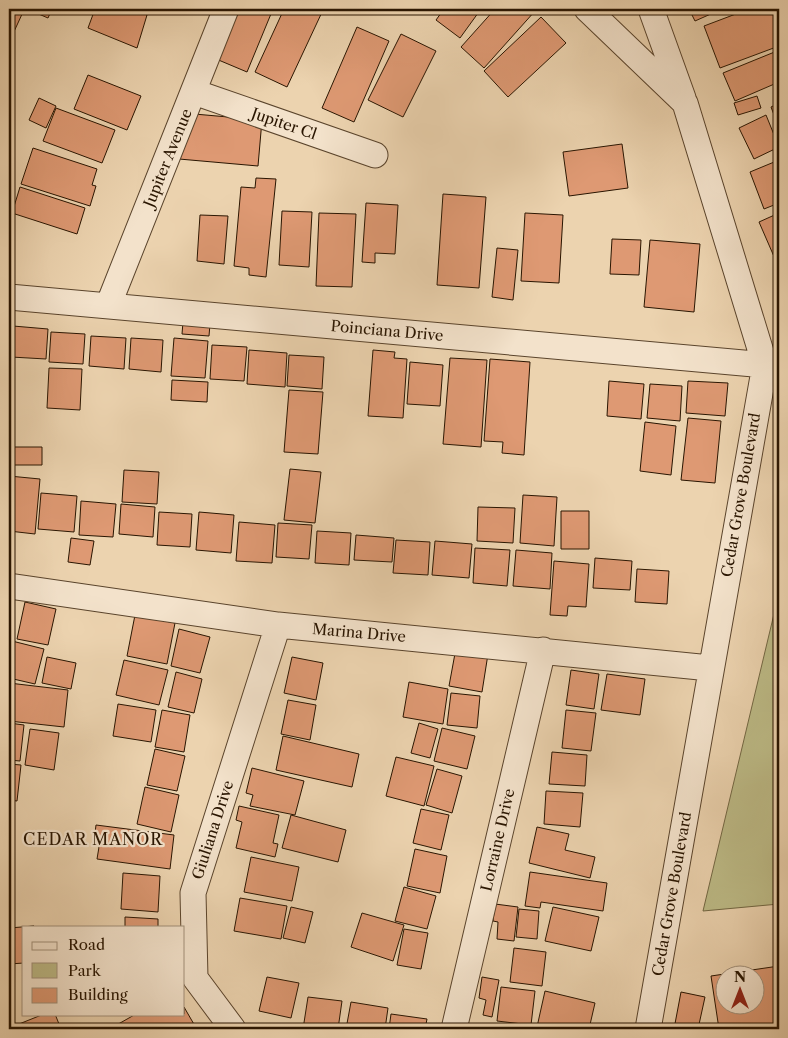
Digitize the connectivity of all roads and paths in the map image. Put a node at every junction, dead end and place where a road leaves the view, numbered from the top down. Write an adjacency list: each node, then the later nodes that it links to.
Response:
1 (226, 9): 4 (street, Jupiter Avenue)
2 (587, 9): 5 (street, Cedar Grove Boulevard)
3 (651, 9): 5 (street)
4 (194, 92): 6 (street, Jupiter Cl); 8 (street, Jupiter Avenue)
5 (685, 103): 9 (street, Cedar Grove Boulevard)
6 (374, 155)
7 (9, 297): 8 (street, Poinciana Drive)
8 (108, 306): 9 (street, Poinciana Drive)
9 (765, 364): 13 (street, Cedar Grove Boulevard)
10 (9, 586): 11 (street, Marina Drive)
11 (278, 625): 12 (street, Marina Drive); 14 (street, Giuliana Drive)
12 (543, 650): 13 (street, Marina Drive); 15 (street, Lorraine Drive)
13 (710, 668): 16 (street, Cedar Grove Boulevard)
14 (233, 1029)
15 (454, 1029)
16 (648, 1029)

